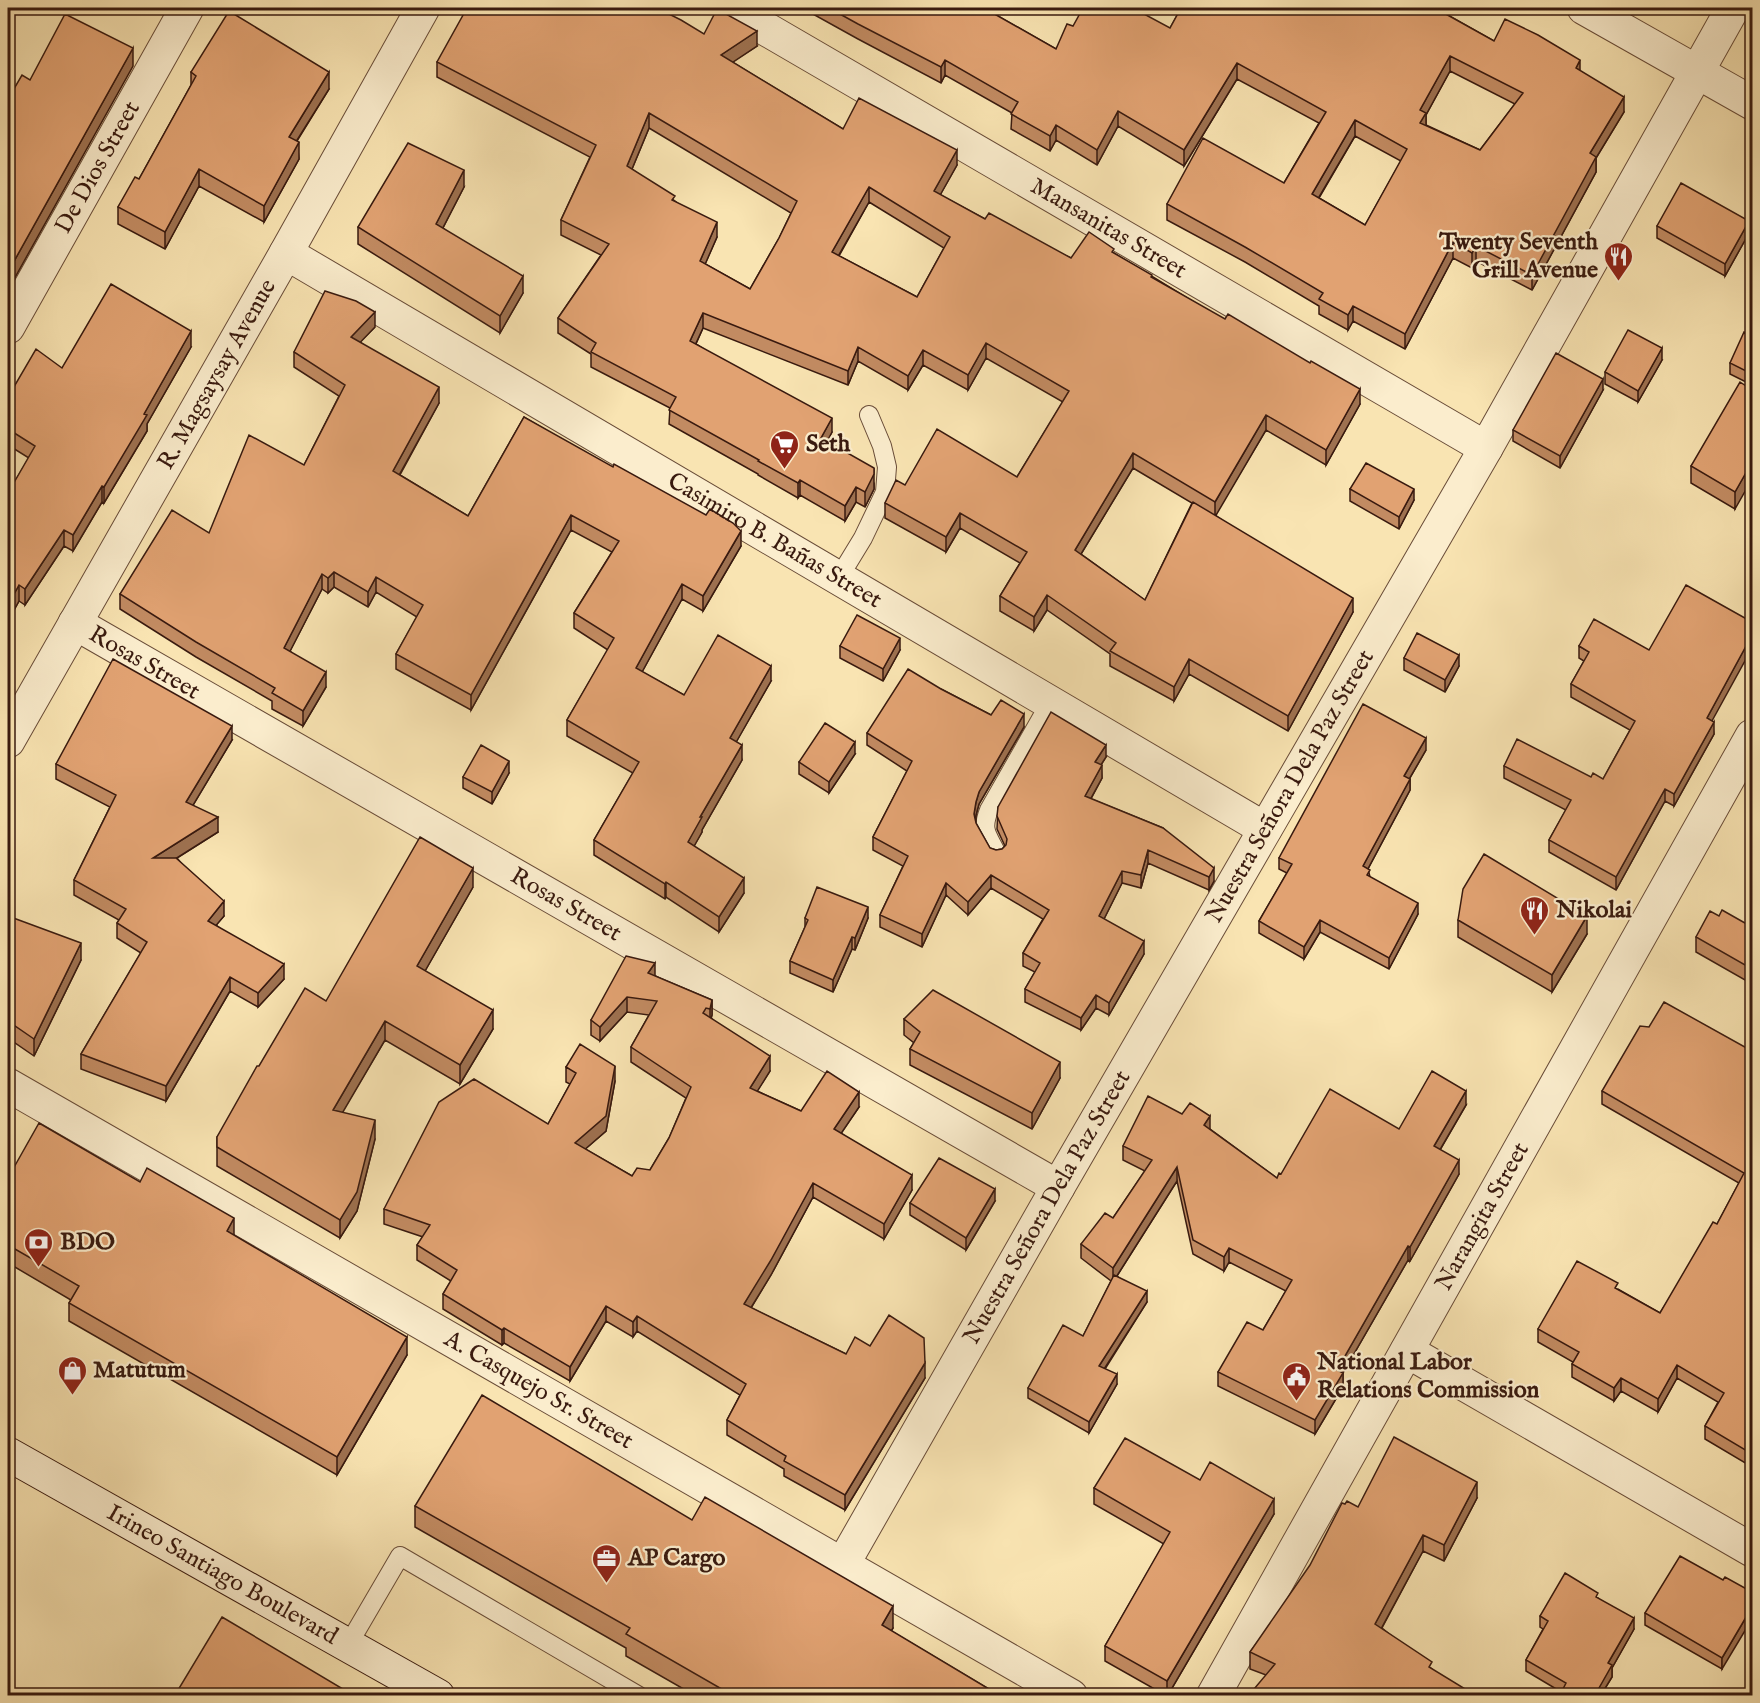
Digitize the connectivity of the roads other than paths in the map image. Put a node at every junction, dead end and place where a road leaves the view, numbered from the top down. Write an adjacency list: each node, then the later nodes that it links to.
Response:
1 (187, 8): 9 (street, De Dios Street)
2 (423, 8): 8 (street, R. Magsaysay Avenue)
3 (730, 8): 11 (street, Mansanitas Street)
4 (1584, 8): 6 (street)
5 (1733, 8): 6 (street, Nuestra Señora Dela Paz Street)
6 (1698, 72): 7 (street); 11 (street, Nuestra Señora Dela Paz Street)
7 (1752, 103)
8 (286, 253): 12 (street, Casimiro B. Bañas Street); 13 (street, R. Magsaysay Avenue)
9 (8, 327)
10 (869, 415): 12 (lane)
11 (1486, 448): 17 (street, Nuestra Señora Dela Paz Street)
12 (838, 579): 14 (street, Casimiro B. Bañas Street)
13 (75, 623): 16 (street, R. Magsaysay Avenue); 20 (street, Rosas Street)
14 (1050, 703): 17 (street, Casimiro B. Bañas Street); 18 (lane)
15 (1752, 736): 21 (street, Narangita Street)
16 (8, 741)
17 (1265, 829): 20 (street, Nuestra Señora Dela Paz Street)
18 (996, 852)
19 (8, 1085): 24 (street, A. Casquejo Sr. Street)
20 (1058, 1186): 24 (street, Nuestra Señora Dela Paz Street)
21 (1407, 1351): 23 (street); 29 (street, Narangita Street)
22 (8, 1454): 25 (street, Irineo Santiago Boulevard)
23 (1752, 1550)
24 (843, 1564): 28 (street, A. Casquejo Sr. Street)
25 (348, 1645): 26 (street, Irineo Santiago Boulevard); 27 (lane)
26 (422, 1692)
27 (639, 1695)
28 (1071, 1695)
29 (1213, 1695)

